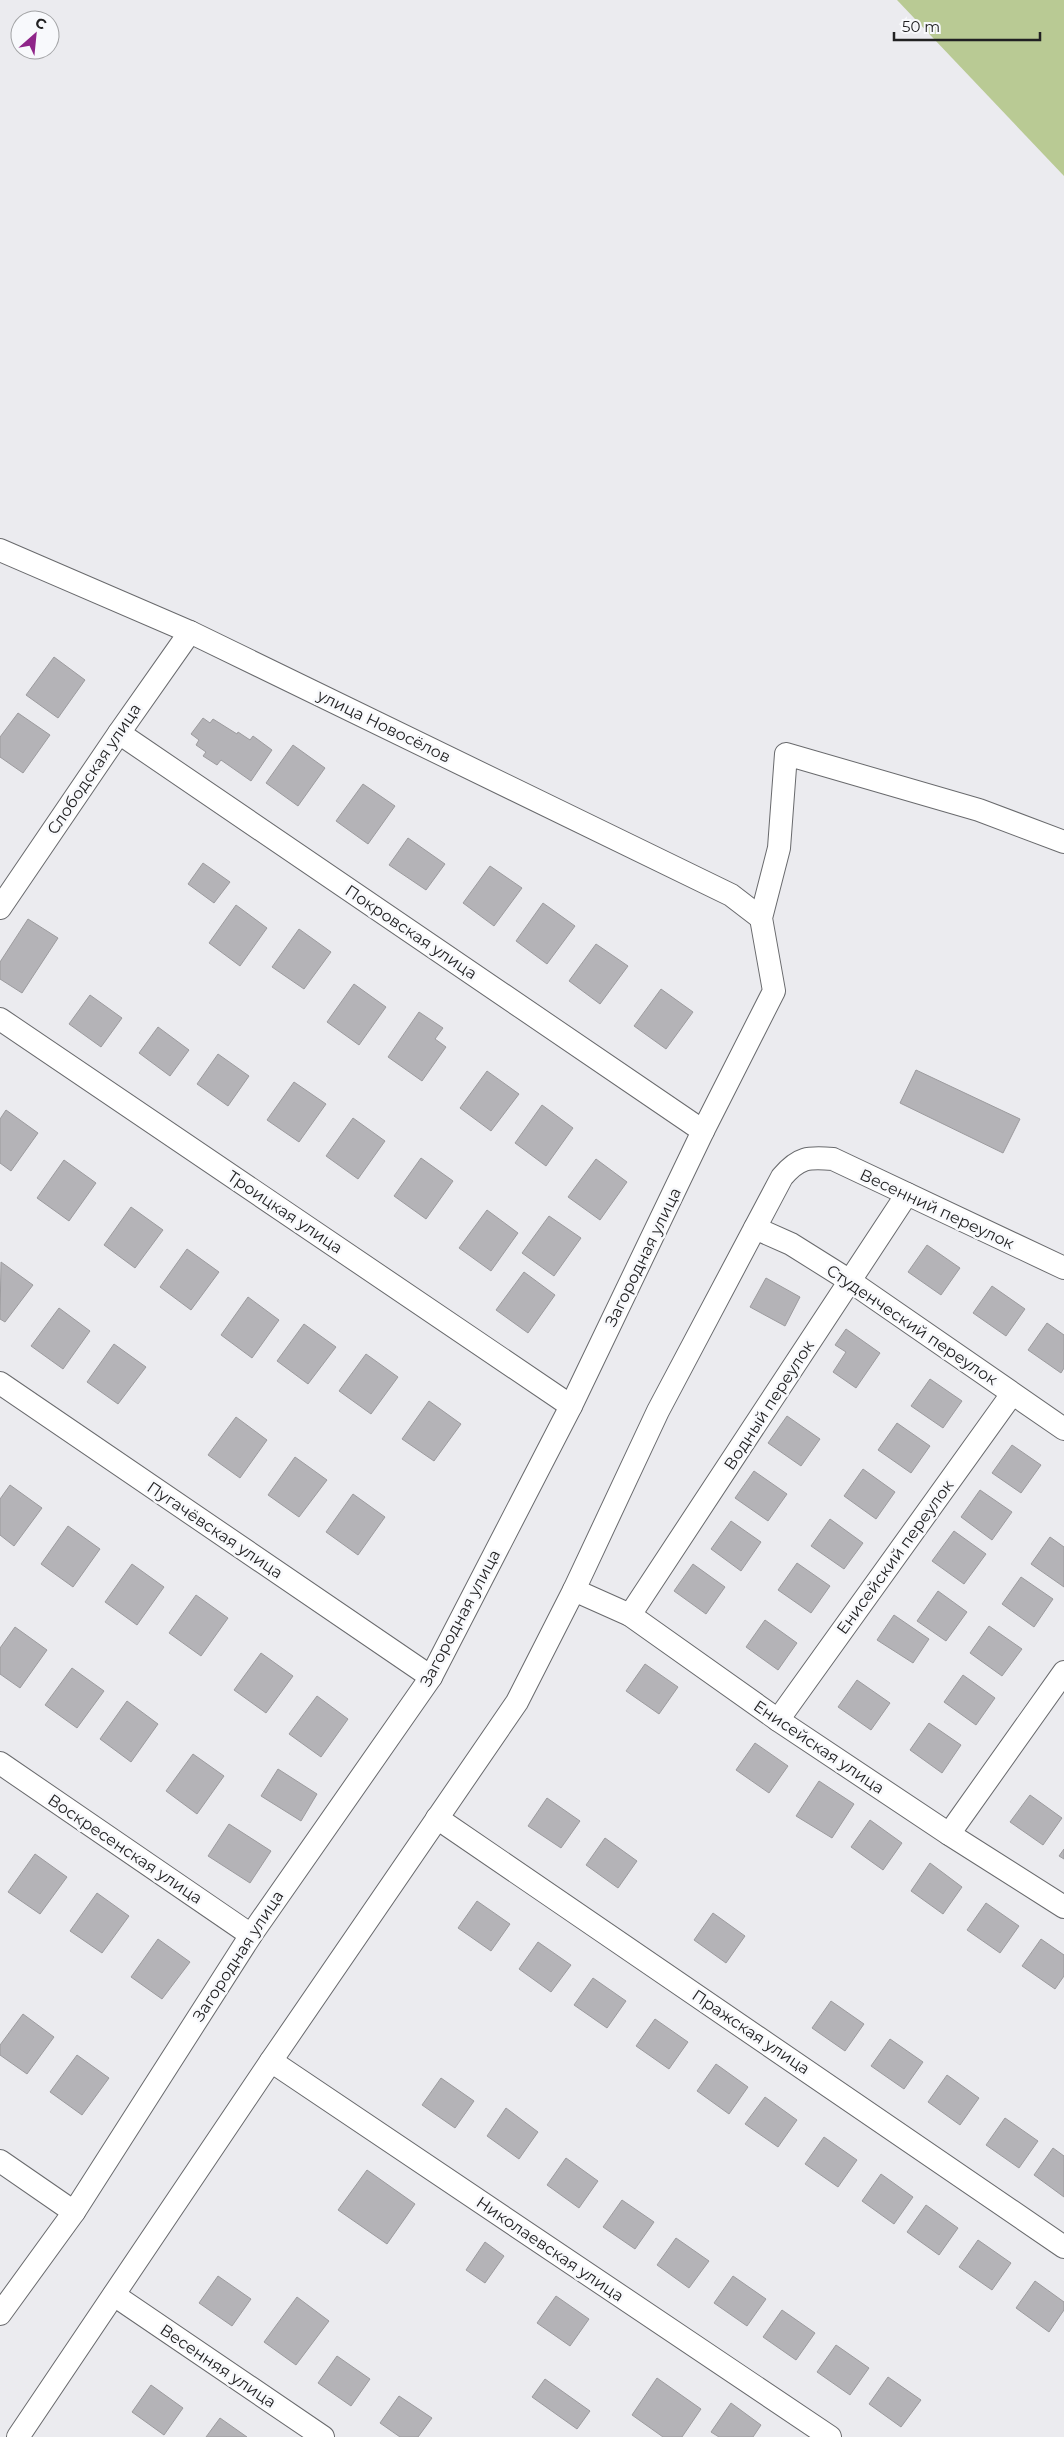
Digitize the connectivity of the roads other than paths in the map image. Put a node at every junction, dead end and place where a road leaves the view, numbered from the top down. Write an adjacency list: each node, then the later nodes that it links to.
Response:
1 (0, 550): 2 (street, улица Новосёлов)
2 (190, 632): 3 (street, Слободская улица); 6 (street, улица Новосёлов)
3 (118, 733): 5 (street, Слободская улица); 8 (street, Покровская улица)
4 (1064, 842): 6 (street)
5 (0, 908)
6 (761, 918): 8 (street, Загородная улица)
7 (0, 1019): 15 (street, Троицкая улица)
8 (703, 1131): 15 (street, Загородная улица)
9 (907, 1194): 10 (street, Весенний переулок); 11 (street, Весенний переулок); 12 (street, Водный переулок)
10 (755, 1228): 12 (street, Студенческий переулок); 17 (street)
11 (1064, 1268)
12 (850, 1281): 14 (street, Студенческий переулок); 18 (street, Водный переулок)
13 (0, 1383): 20 (street, Пугачёвская улица)
14 (1012, 1394): 16 (street, Студенческий переулок); 22 (street, Енисейский переулок)
15 (571, 1406): 20 (street, Загородная улица)
16 (1064, 1429)
17 (574, 1590): 18 (street, Енисейская улица); 24 (street)
18 (630, 1615): 22 (street, Енисейская улица)
19 (1064, 1672): 21 (street)
20 (430, 1677): 27 (street, Загородная улица)
21 (1057, 1697): 25 (street)
22 (778, 1720): 25 (street, Енисейская улица)
23 (0, 1763): 27 (street, Воскресенская улица)
24 (437, 1818): 28 (street); 31 (street, Пражская улица)
25 (949, 1834): 26 (street, Енисейская улица)
26 (1064, 1907)
27 (251, 1935): 30 (street, Загородная улица)
28 (271, 2061): 32 (street); 36 (street, Николаевская улица)
29 (0, 2161): 30 (street)
30 (74, 2212): 33 (street, Загородная улица)
31 (1064, 2247)
32 (114, 2295): 34 (street); 35 (street, Весенняя улица)
33 (0, 2314)
34 (18, 2437)
35 (323, 2437)
36 (830, 2437)

